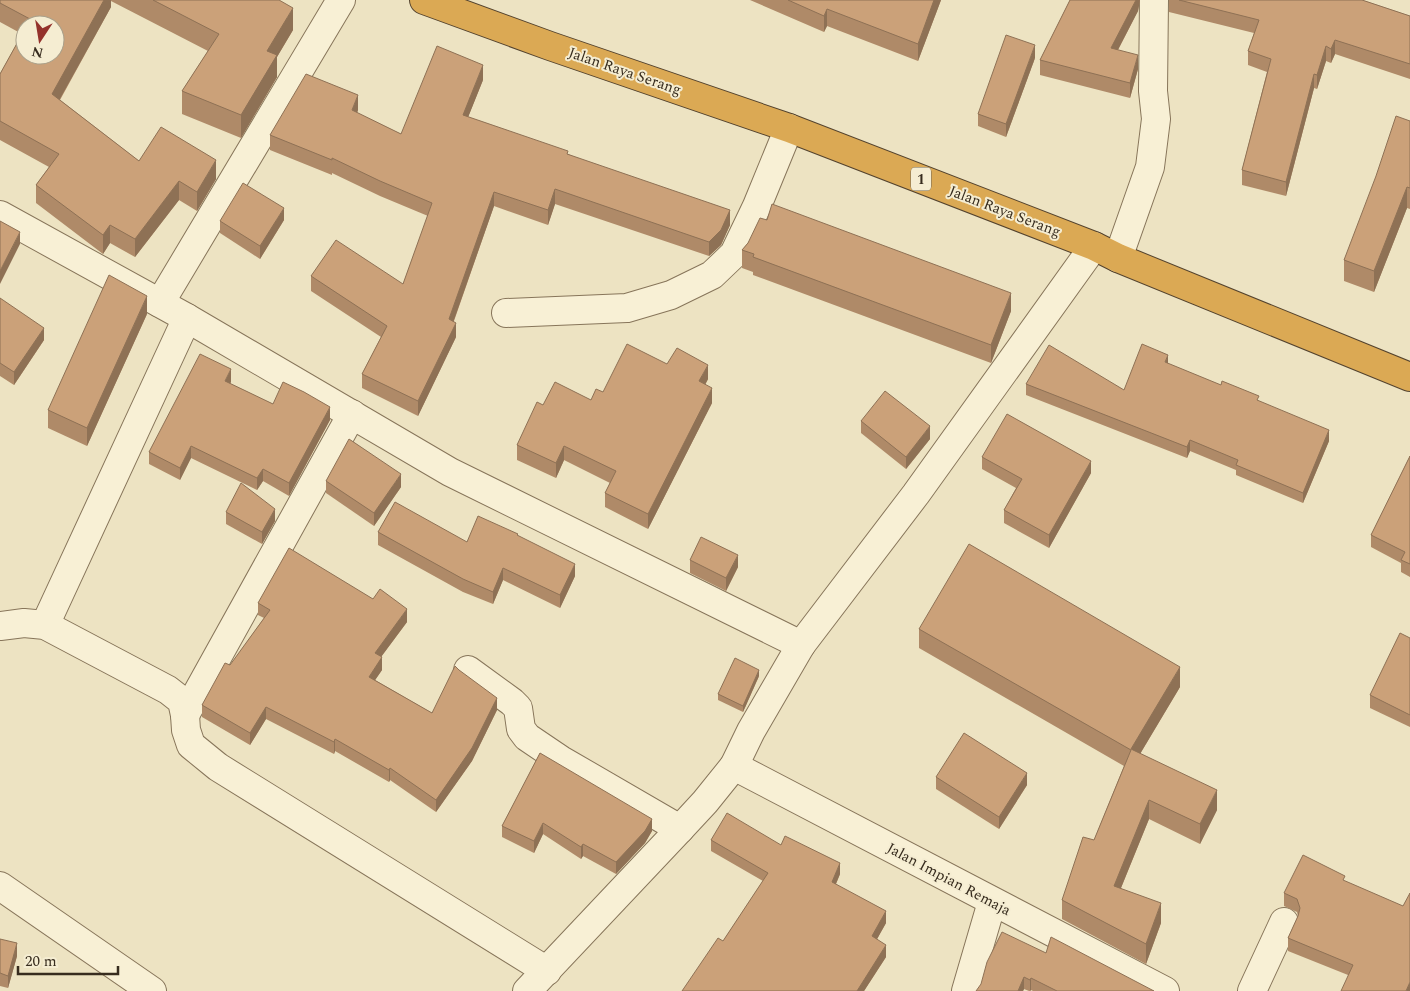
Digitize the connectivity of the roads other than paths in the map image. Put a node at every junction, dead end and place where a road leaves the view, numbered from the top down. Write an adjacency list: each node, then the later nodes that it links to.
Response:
1 (341, 0): 8 (street)
2 (424, 0): 4 (highway, Jalan Raya Serang / 1)
3 (1154, 0): 7 (street)
4 (789, 128): 6 (highway, Jalan Raya Serang / 1); 9 (street)
5 (0, 215): 8 (street)
6 (1094, 246): 7 (highway, Jalan Raya Serang / 1); 15 (street)
7 (1118, 258): 11 (highway, Jalan Raya Serang / 1)
8 (160, 303): 10 (street)
9 (506, 313)
10 (186, 318): 12 (street); 13 (street)
11 (1410, 376)
12 (352, 414): 15 (street); 17 (street)
13 (45, 625): 14 (street); 17 (street)
14 (0, 626)
15 (801, 645): 18 (street)
16 (468, 670): 19 (street)
17 (185, 715): 23 (street)
18 (734, 766): 19 (street); 21 (street, Jalan Impian Remaja)
19 (680, 829): 23 (street)
20 (0, 886): 24 (street)
21 (992, 902): 26 (street); 27 (street, Jalan Impian Remaja)
22 (1284, 922): 28 (street)
23 (547, 971): 25 (street)
24 (152, 991)
25 (527, 991)
26 (966, 991)
27 (1165, 991)
28 (1252, 991)

